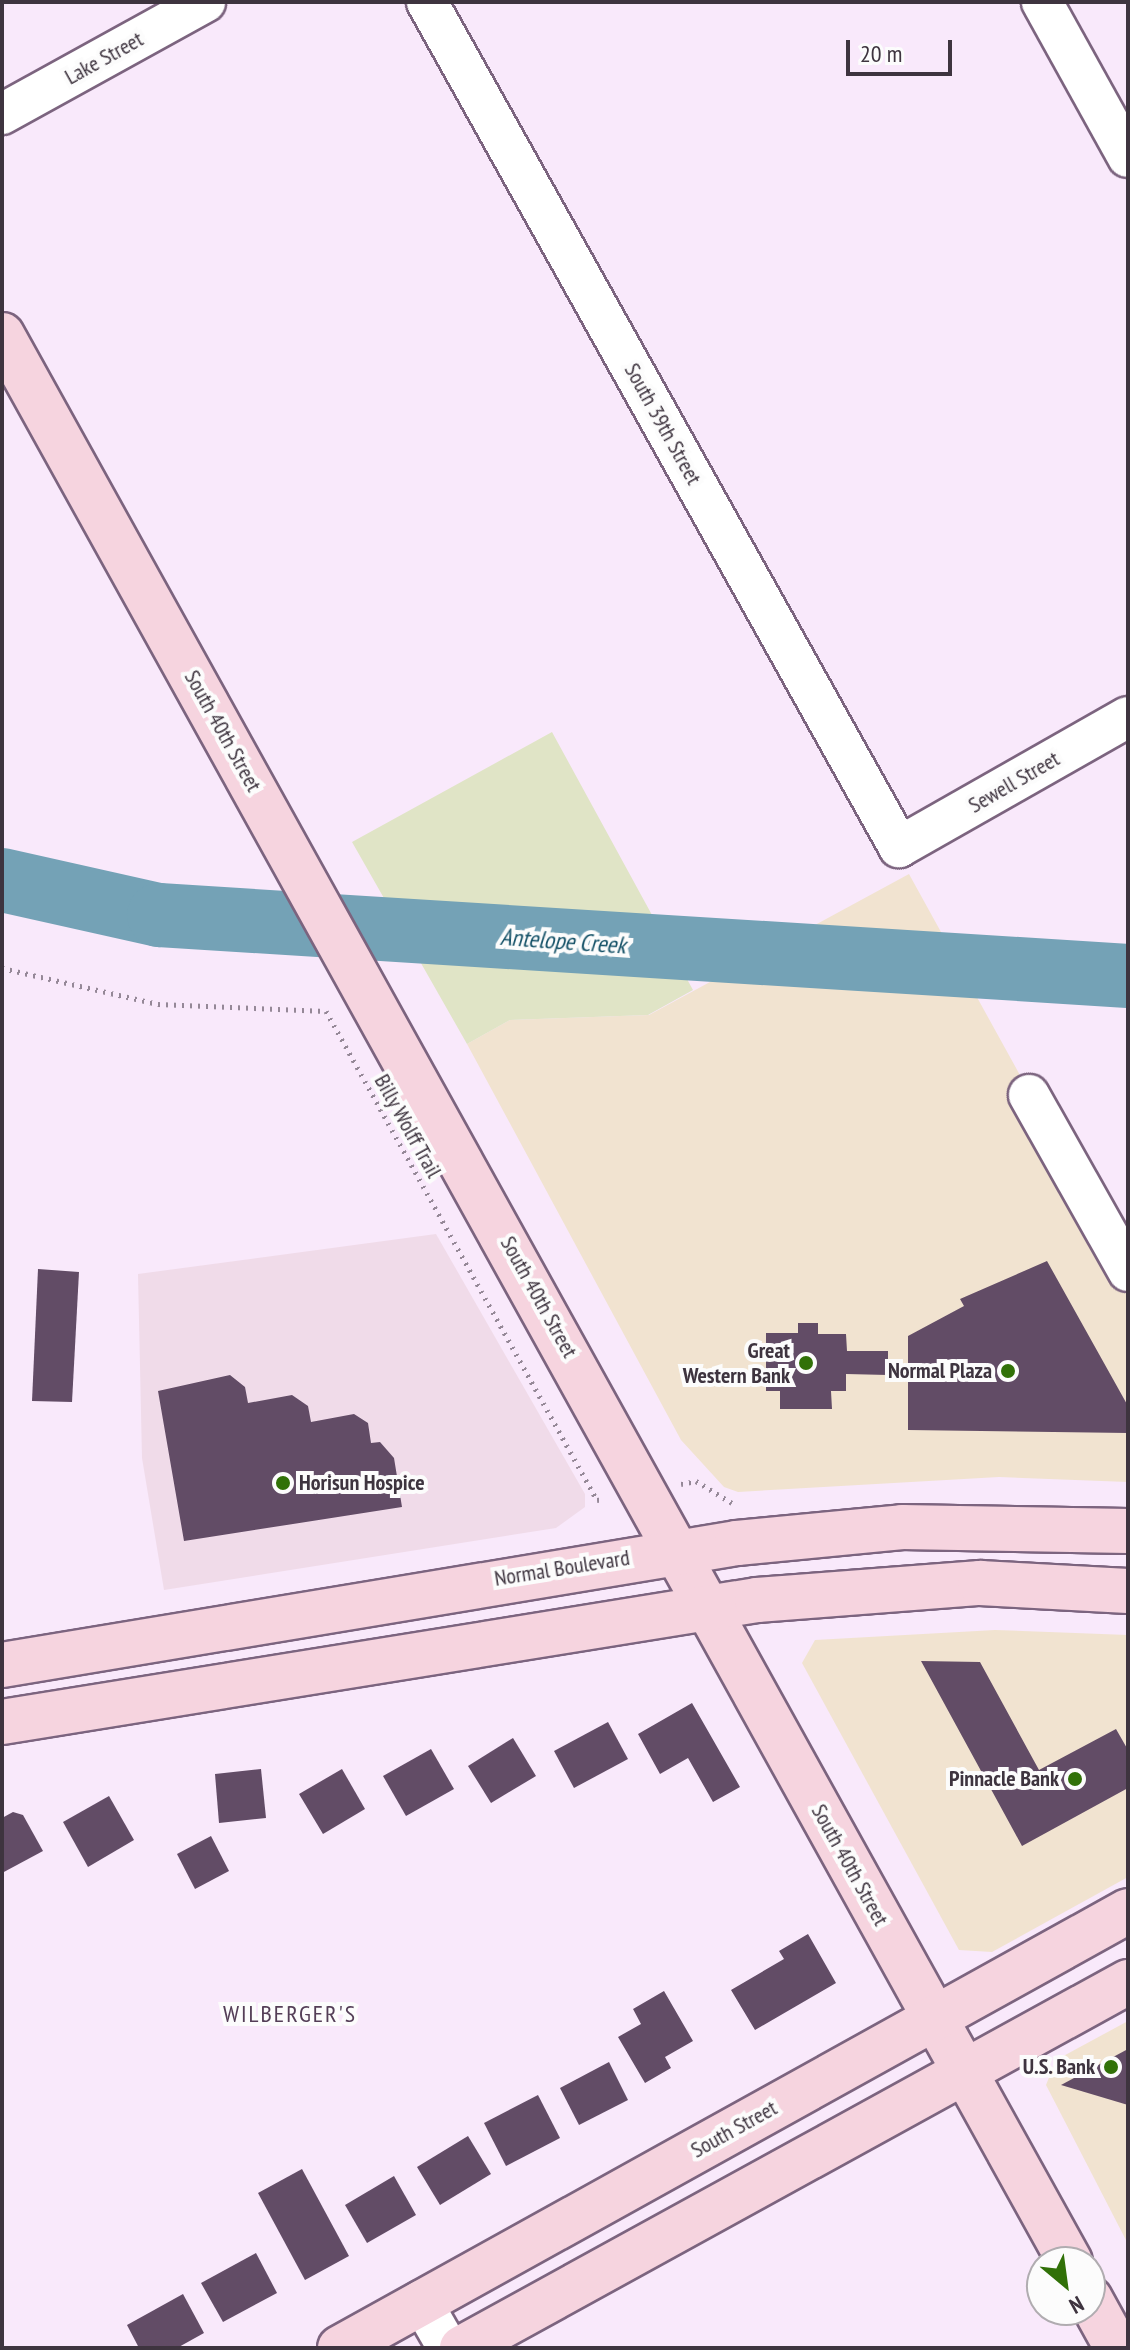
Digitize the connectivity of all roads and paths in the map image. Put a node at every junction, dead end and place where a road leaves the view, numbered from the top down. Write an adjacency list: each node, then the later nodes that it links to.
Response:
1 (205, 2): 4 (street, Lake Street)
2 (427, 2): 8 (street, South 39th Street)
3 (1042, 2): 5 (street)
4 (2, 114)
5 (1128, 157)
6 (2, 335): 12 (main road, South 40th Street)
7 (1128, 717): 8 (street, Sewell Street)
8 (899, 847)
9 (2, 968): 12 (path, Billy Wolff Trail)
10 (1029, 1095): 11 (street)
11 (1128, 1271)
12 (646, 1491): 14 (main road, South 40th Street)
13 (1128, 1531): 14 (main road, Normal Boulevard)
14 (679, 1551): 16 (main road, South 40th Street); 17 (main road, Normal Boulevard)
15 (1128, 1591): 16 (main road)
16 (710, 1608): 18 (main road); 21 (main road, South 40th Street)
17 (2, 1665)
18 (2, 1722)
19 (1128, 1911): 21 (main road, South Street)
20 (1128, 1982): 22 (main road)
21 (934, 2018): 22 (main road, South 40th Street); 24 (main road, South Street)
22 (964, 2072): 23 (main road, South 40th Street); 28 (main road)
23 (1061, 2246)
24 (421, 2301): 26 (main road, South Street); 27 (street)
25 (1105, 2326): 29 (main road)
26 (340, 2348)
27 (448, 2348)
28 (462, 2348)
29 (1117, 2348)

